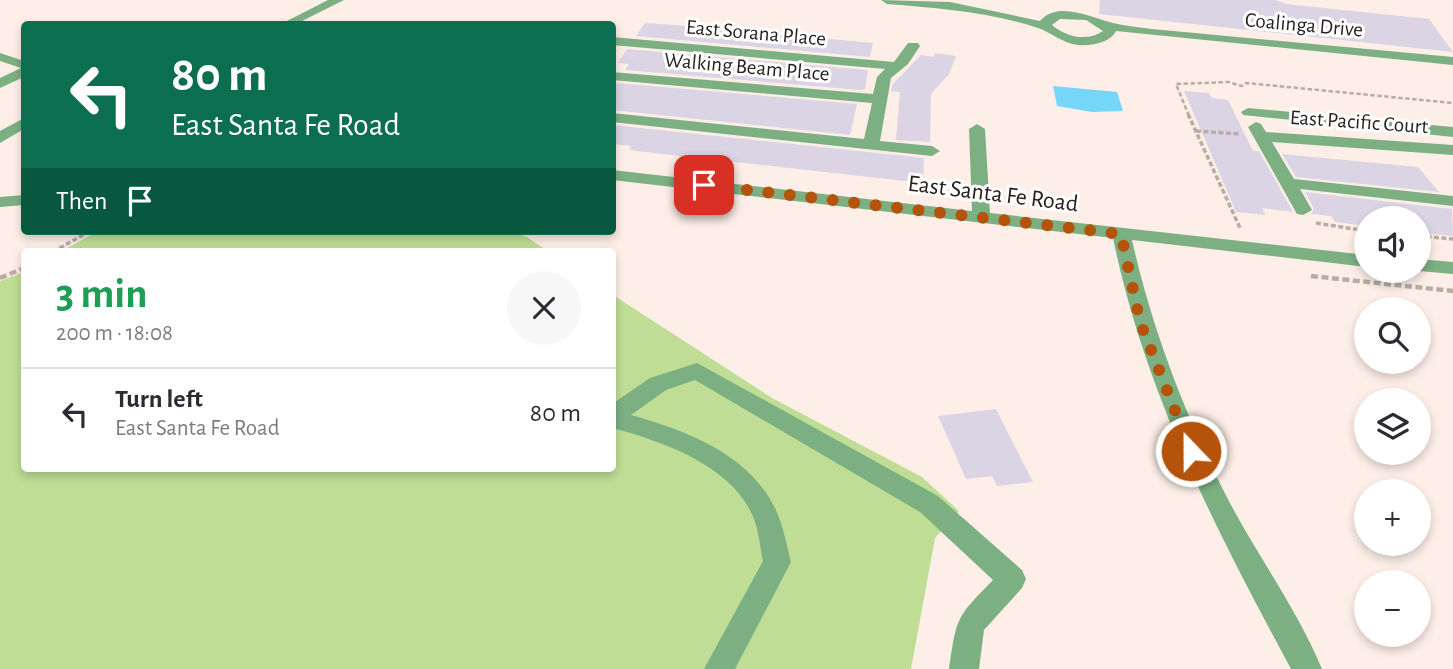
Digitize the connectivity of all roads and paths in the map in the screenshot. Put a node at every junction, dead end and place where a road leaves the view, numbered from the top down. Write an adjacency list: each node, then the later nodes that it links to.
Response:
1 (338, 0): 3 (street)
2 (887, 0): 4 (street)
3 (293, 21)
4 (1046, 23): 5 (street); 5 (street)
5 (1108, 30): 9 (street, Coalinga Drive)
6 (616, 41): 11 (street, East Sorana Place)
7 (913, 47): 11 (street)
8 (0, 57): 10 (street)
9 (1453, 61)
10 (21, 64)
11 (896, 66): 15 (street)
12 (21, 74): 14 (street)
13 (616, 76): 15 (street, Walking Beam Place)
14 (0, 84)
15 (878, 99): 23 (street)
16 (616, 117): 23 (street)
17 (21, 125): 22 (street)
18 (977, 129): 31 (street)
19 (1195, 131): 21 (path)
20 (1453, 132): 21 (street)
21 (1261, 136): 25 (street, East Pacific Court); 27 (street)
22 (0, 138)
23 (871, 144): 24 (street)
24 (932, 151)
25 (1449, 154)
26 (616, 175): 31 (street, East Santa Fe Road)
27 (1287, 183): 29 (street); 33 (street)
28 (21, 200): 30 (street)
29 (1453, 201)
30 (0, 202)
31 (981, 216): 36 (street, East Santa Fe Road)
32 (1235, 216): 34 (path)
33 (1306, 216): 35 (path)
34 (1238, 222)
35 (1354, 228)
36 (1121, 234): 41 (street, East Santa Fe Road); 50 (street)
37 (83, 235): 40 (path)
38 (1431, 237): 39 (path)
39 (1453, 239)
40 (60, 248)
41 (1354, 260)
42 (1431, 266): 43 (street)
43 (1453, 268)
44 (21, 269): 45 (path)
45 (0, 278)
46 (616, 414): 49 (street)
47 (616, 418): 48 (street)
48 (719, 669)
49 (964, 669)
50 (1307, 669)

